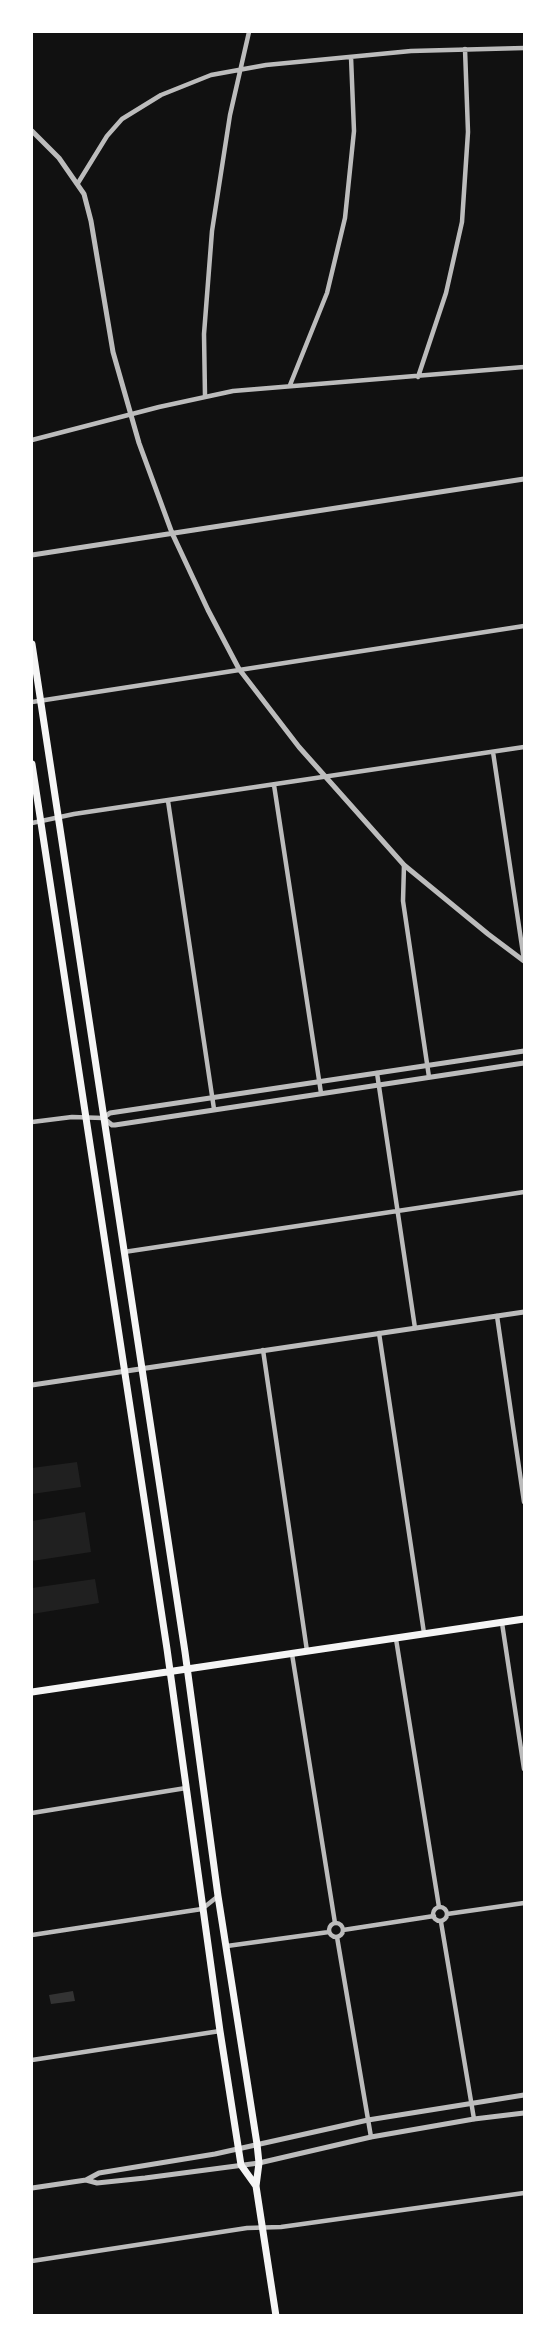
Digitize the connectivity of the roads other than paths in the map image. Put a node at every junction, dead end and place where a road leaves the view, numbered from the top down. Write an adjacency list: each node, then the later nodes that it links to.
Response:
1 (249, 32): 5 (street)
2 (524, 48): 3 (street)
3 (465, 49): 4 (street); 9 (street)
4 (351, 57): 5 (street); 10 (street)
5 (240, 69): 7 (street); 11 (street)
6 (32, 131): 7 (street)
7 (78, 183): 12 (street)
8 (524, 366): 9 (street)
9 (418, 377): 10 (street)
10 (290, 385): 11 (street)
11 (205, 396): 12 (street)
12 (130, 414): 13 (street); 15 (street)
13 (32, 440)
14 (524, 479): 15 (street)
15 (173, 533): 16 (street); 19 (street)
16 (32, 555)
17 (524, 626): 19 (street)
18 (32, 644): 20 (main road)
19 (239, 669): 20 (street); 24 (street)
20 (36, 701): 27 (main road)
21 (524, 747): 22 (street)
22 (493, 752): 24 (street); 30 (street)
23 (32, 764): 28 (main road)
24 (325, 778): 25 (street); 29 (street)
25 (274, 785): 26 (street); 36 (street)
26 (168, 801): 27 (street); 39 (street)
27 (58, 817): 28 (street); 42 (main road)
28 (36, 821): 41 (main road)
29 (404, 865): 30 (street); 33 (street)
30 (524, 960)
31 (524, 1051): 33 (street)
32 (524, 1063): 35 (street)
33 (428, 1065): 34 (street); 35 (street)
34 (377, 1073): 36 (street); 37 (street)
35 (429, 1077): 37 (street)
36 (319, 1082): 38 (street); 39 (street)
37 (379, 1085): 38 (street); 45 (street)
38 (321, 1093): 40 (street)
39 (212, 1097): 40 (street); 42 (street)
40 (214, 1109): 42 (street)
41 (85, 1117): 42 (street); 43 (street); 53 (main road)
42 (103, 1118): 46 (main road)
43 (32, 1122)
44 (524, 1192): 45 (street)
45 (398, 1210): 46 (street); 49 (street)
46 (124, 1252): 52 (main road)
47 (524, 1312): 48 (street)
48 (496, 1316): 49 (street); 55 (street)
49 (415, 1328): 50 (street)
50 (379, 1333): 51 (street); 58 (street)
51 (263, 1350): 52 (street); 60 (street)
52 (141, 1368): 53 (street); 62 (main road)
53 (125, 1371): 54 (street); 63 (main road)
54 (32, 1385)
55 (524, 1502)
56 (524, 1619): 57 (main road)
57 (502, 1623): 58 (main road); 65 (street)
58 (424, 1633): 59 (main road)
59 (396, 1637): 60 (main road); 70 (street)
60 (307, 1651): 61 (main road)
61 (292, 1653): 62 (main road); 75 (street)
62 (187, 1669): 63 (main road); 68 (main road)
63 (170, 1672): 64 (main road); 66 (main road)
64 (32, 1692)
65 (524, 1769)
66 (186, 1788): 67 (street); 71 (main road)
67 (32, 1813)
68 (218, 1896): 71 (street); 80 (main road)
69 (524, 1903): 72 (street)
70 (439, 1908): 72 (street); 73 (street)
71 (202, 1909): 78 (street); 81 (main road)
72 (447, 1914): 74 (street)
73 (434, 1916): 74 (street); 76 (street)
74 (441, 1922): 84 (street)
75 (335, 1923): 76 (street); 77 (street)
76 (343, 1930): 79 (street)
77 (329, 1931): 79 (street); 80 (street)
78 (32, 1935)
79 (337, 1937): 87 (street)
80 (226, 1946): 89 (main road)
81 (220, 2031): 82 (street); 90 (main road)
82 (32, 2060)
83 (524, 2095): 84 (street)
84 (470, 2103): 86 (street); 87 (street)
85 (524, 2113): 86 (street)
86 (474, 2119): 88 (street)
87 (368, 2120): 88 (street); 89 (street)
88 (371, 2137): 91 (street)
89 (257, 2144): 90 (street); 91 (main road)
90 (239, 2148): 92 (main road); 93 (street)
91 (259, 2163): 92 (street); 94 (main road)
92 (242, 2165): 93 (street); 94 (main road)
93 (86, 2180): 95 (street)
94 (256, 2186): 97 (main road)
95 (32, 2188)
96 (524, 2193): 97 (street)
97 (263, 2228): 98 (street); 99 (main road)
98 (32, 2261)
99 (276, 2315)

